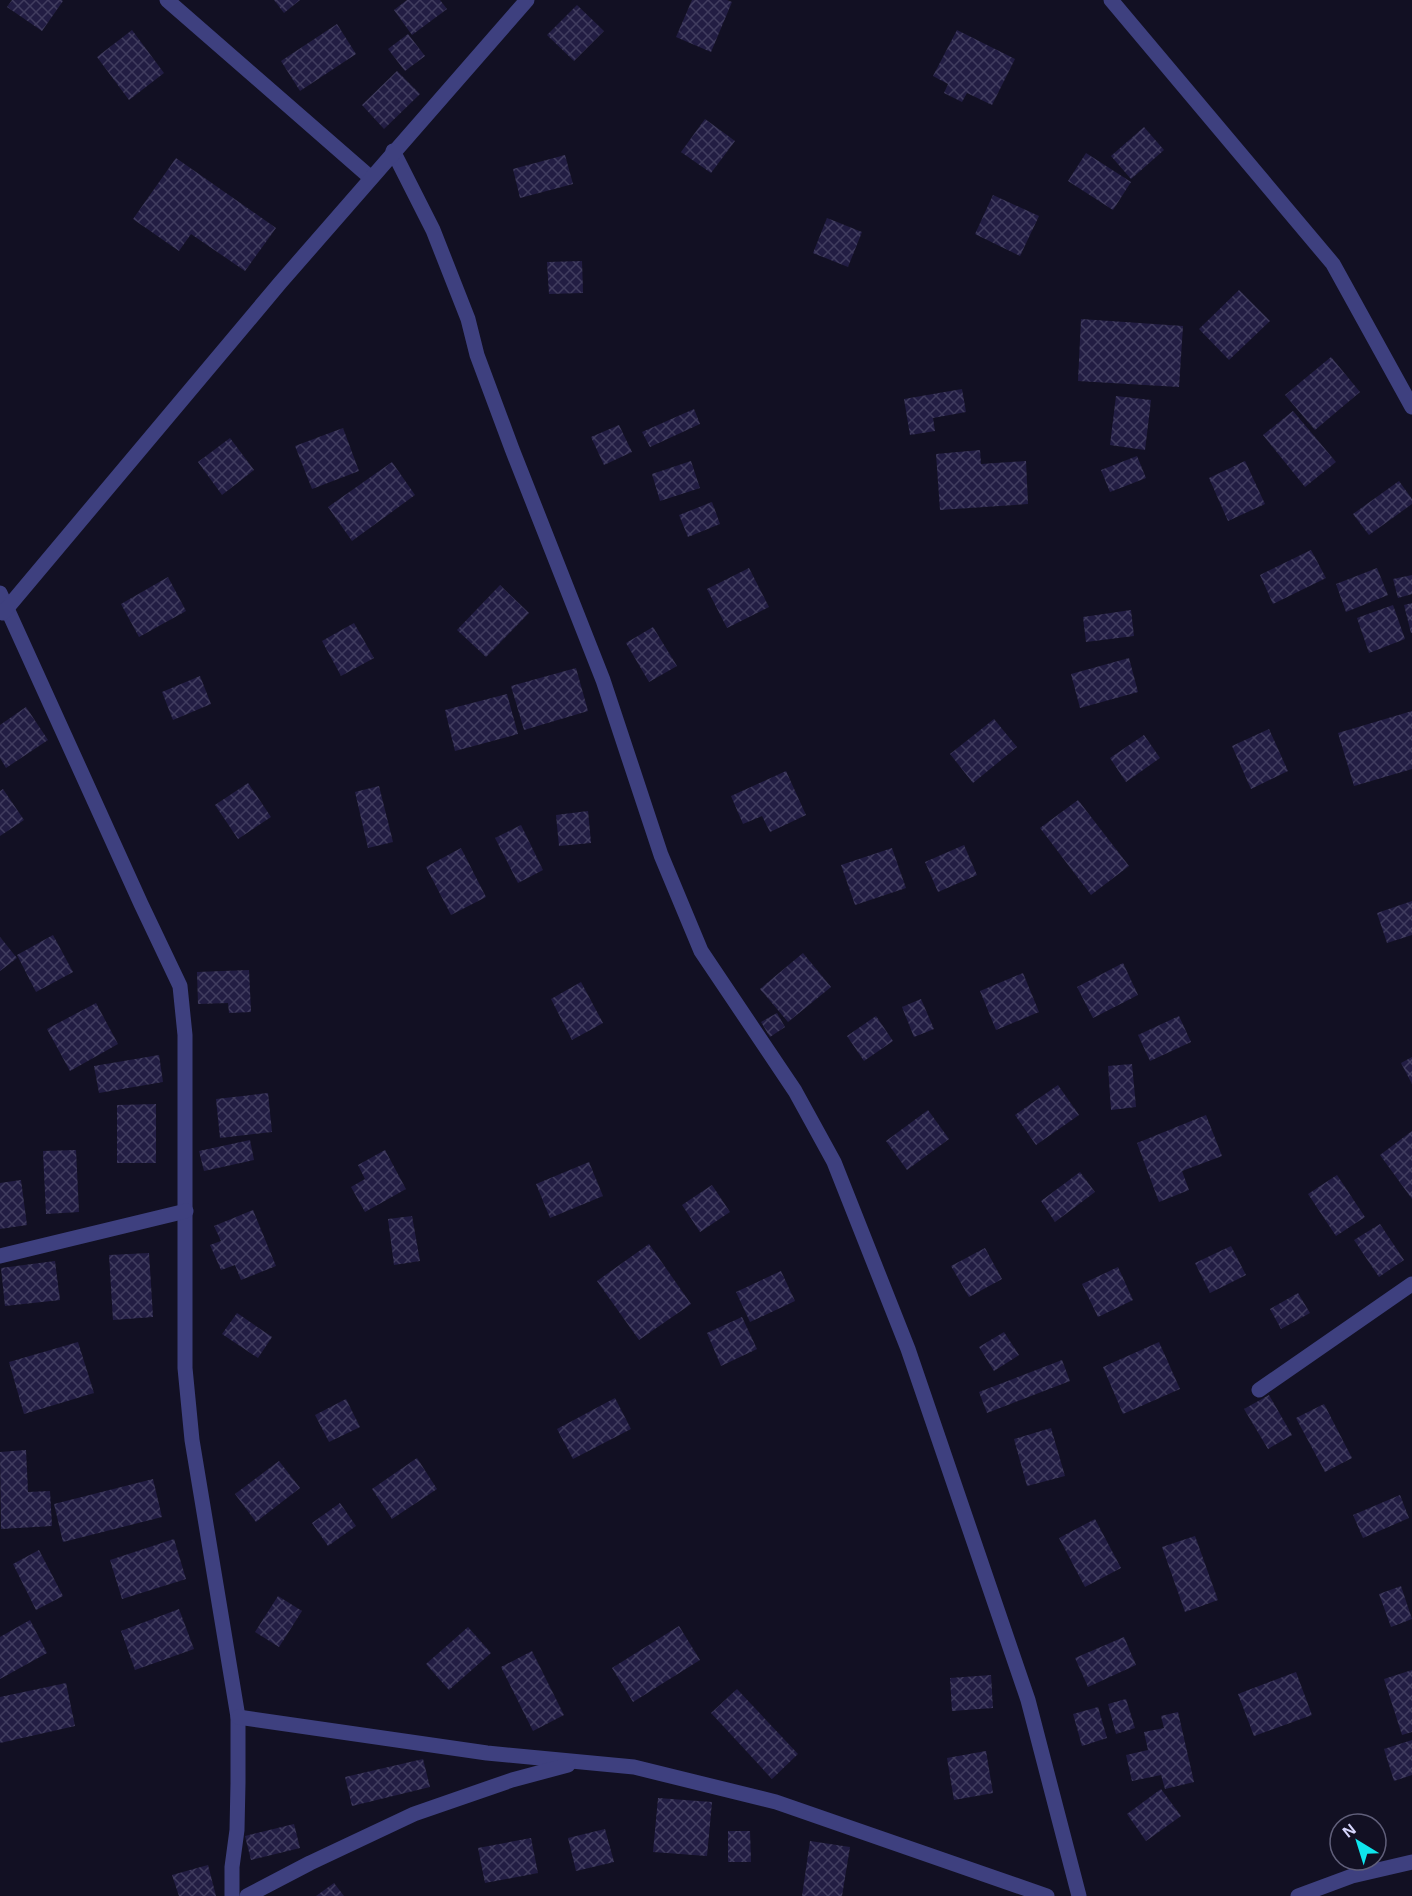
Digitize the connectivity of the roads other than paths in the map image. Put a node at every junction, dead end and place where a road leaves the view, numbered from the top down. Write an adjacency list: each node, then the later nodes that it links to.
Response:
1 (167, 0): 5 (street)
2 (527, 0): 4 (street)
3 (1111, 0): 6 (street)
4 (393, 151): 5 (street); 19 (street)
5 (371, 178): 8 (street)
6 (1412, 407)
7 (0, 593): 8 (street)
8 (4, 612): 9 (street)
9 (186, 1211): 10 (street); 13 (street)
10 (0, 1256)
11 (1412, 1284): 12 (street)
12 (1259, 1390)
13 (238, 1716): 14 (street); 16 (street)
14 (577, 1762): 17 (street); 18 (street)
15 (1412, 1862): 20 (street)
16 (232, 1896)
17 (247, 1896)
18 (1047, 1896)
19 (1079, 1896)
20 (1298, 1896)

